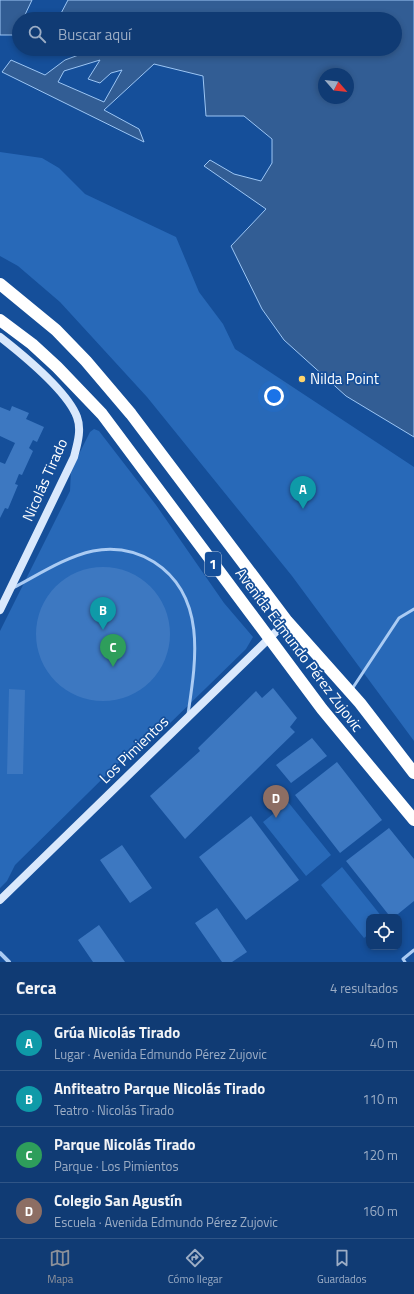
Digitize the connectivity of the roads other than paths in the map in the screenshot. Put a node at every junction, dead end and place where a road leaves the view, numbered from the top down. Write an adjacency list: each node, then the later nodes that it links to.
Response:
1 (0, 284): 7 (highway, Avenida Edmundo Pérez Zujovic / 1)
2 (0, 320): 8 (highway, Avenida Edmundo Pérez Zujovic / 1)
3 (0, 337): 4 (main road, Nicolás Tirado)
4 (10, 589): 5 (main road, Nicolás Tirado); 10 (lane)
5 (0, 610)
6 (414, 610): 9 (lane)
7 (287, 621): 8 (main road, Los Pimientos); 9 (highway, Avenida Edmundo Pérez Zujovic / 1)
8 (268, 638): 10 (main road, Los Pimientos); 12 (highway, Avenida Edmundo Pérez Zujovic / 1)
9 (350, 692): 11 (highway, Avenida Edmundo Pérez Zujovic / 1)
10 (187, 718): 13 (main road, Los Pimientos)
11 (414, 773)
12 (414, 820)
13 (0, 900)
14 (414, 950): 17 (lane)
15 (0, 953): 16 (street)
16 (9, 962)
17 (405, 962)

